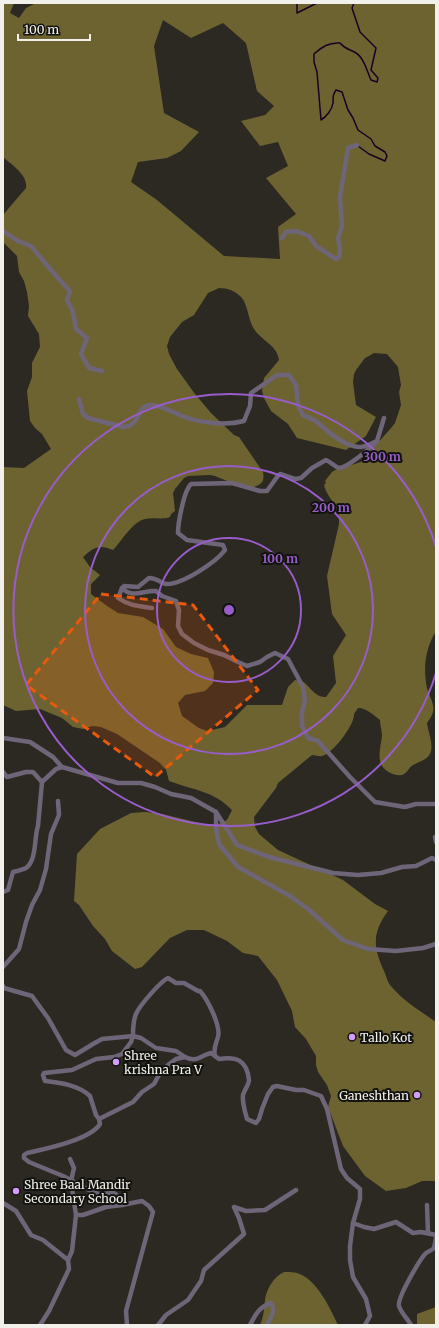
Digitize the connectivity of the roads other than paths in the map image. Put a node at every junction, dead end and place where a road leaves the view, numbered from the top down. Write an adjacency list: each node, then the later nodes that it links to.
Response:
1 (357, 145): 3 (street)
2 (3, 230): 4 (street)
3 (282, 238)
4 (102, 371)
5 (79, 399): 7 (street)
6 (384, 418): 7 (street)
7 (377, 441): 8 (street)
8 (122, 588): 9 (street); 15 (street)
9 (152, 608)
10 (3, 738): 11 (street)
11 (62, 767): 13 (street); 16 (street)
12 (3, 772): 13 (street)
13 (42, 782): 20 (street)
14 (58, 801): 22 (street)
15 (436, 804)
16 (216, 812): 19 (street); 21 (street)
17 (436, 837): 18 (street)
18 (436, 842)
19 (436, 860)
20 (3, 892)
21 (436, 944)
22 (3, 967)
23 (3, 986): 24 (street)
24 (133, 1036): 25 (street); 26 (street); 27 (street)
25 (215, 1056): 26 (street); 35 (street)
26 (185, 1057): 27 (street)
27 (99, 1119): 29 (street)
28 (70, 1159): 29 (street)
29 (72, 1181): 32 (street); 34 (street)
30 (296, 1190): 41 (street)
31 (3, 1203): 38 (street)
32 (122, 1205): 34 (street); 40 (street)
33 (427, 1205): 36 (street)
34 (76, 1215): 38 (street)
35 (353, 1223): 36 (street); 44 (street)
36 (428, 1233): 37 (street)
37 (436, 1237): 45 (street)
38 (68, 1260): 39 (street)
39 (40, 1325)
40 (127, 1325)
41 (158, 1325)
42 (250, 1325): 43 (street)
43 (267, 1325)
44 (365, 1325)
45 (411, 1325)

